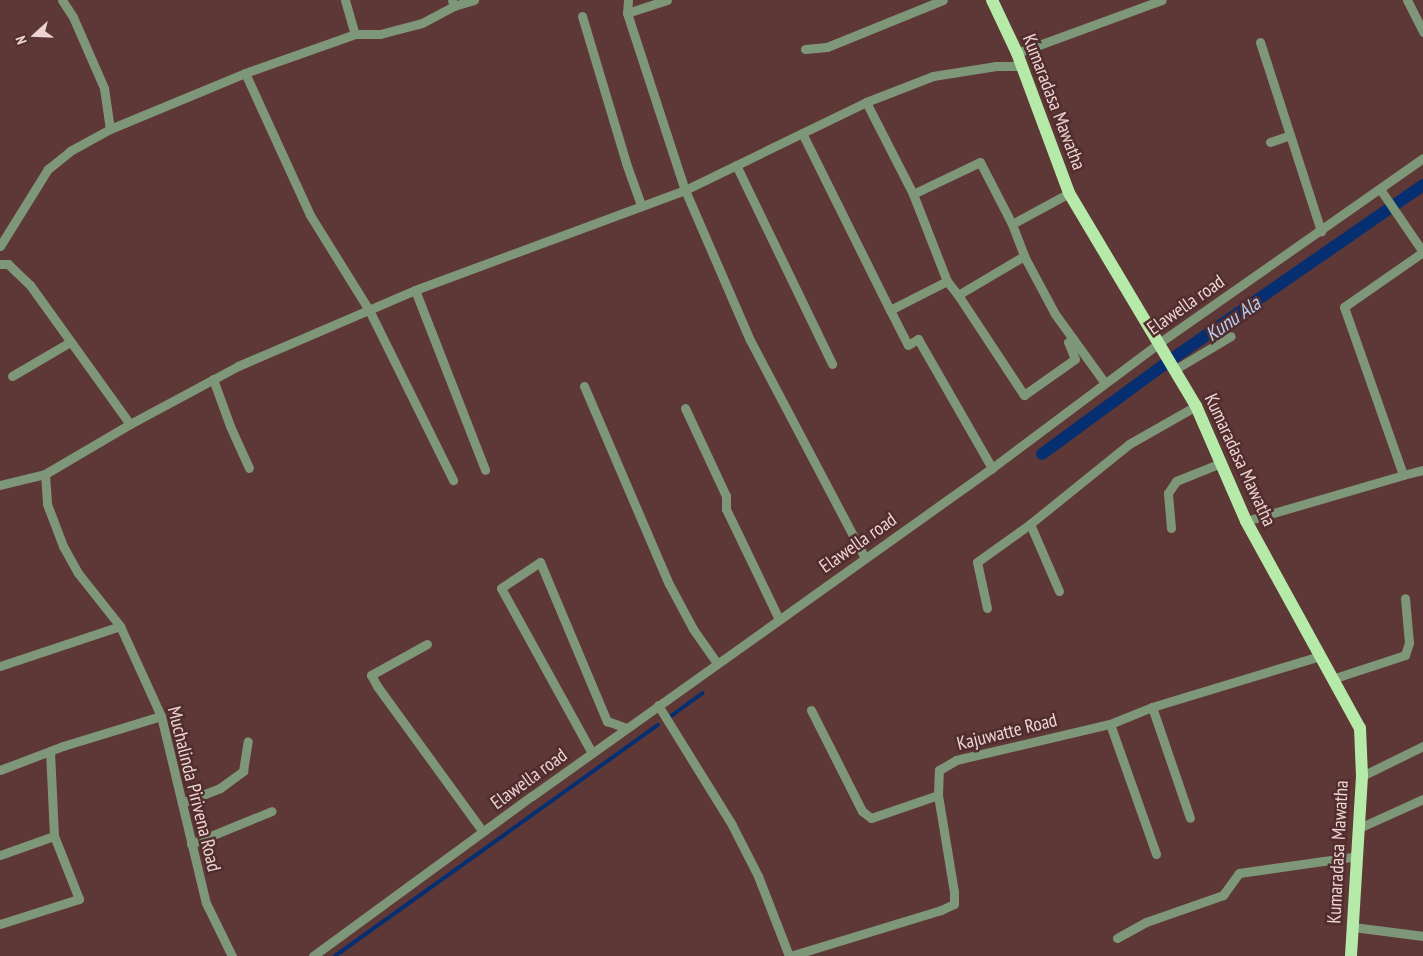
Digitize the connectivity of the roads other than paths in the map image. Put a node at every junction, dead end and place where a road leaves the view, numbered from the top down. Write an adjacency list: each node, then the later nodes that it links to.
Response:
1 (62, 0): 21 (street)
2 (345, 0): 14 (street)
3 (474, 0): 10 (street)
4 (628, 0): 11 (street)
5 (667, 0): 11 (street)
6 (943, 0): 16 (street)
7 (992, 0): 17 (main road, Kumaradasa Mawatha)
8 (1162, 0): 17 (street)
9 (1407, 0): 13 (street)
10 (453, 3): 14 (street)
11 (627, 13): 28 (street)
12 (582, 16): 31 (street)
13 (1423, 32)
14 (355, 34): 19 (street)
15 (1260, 42): 23 (street)
16 (805, 49)
17 (1017, 53): 18 (main road, Kumaradasa Mawatha)
18 (1021, 66): 20 (street); 29 (main road, Kumaradasa Mawatha)
19 (245, 74): 21 (street); 41 (street)
20 (866, 102): 22 (street); 30 (street)
21 (110, 129): 34 (street)
22 (802, 133): 26 (street); 42 (street)
23 (1290, 134): 24 (street); 33 (street)
24 (1270, 142)
25 (1423, 158): 27 (street, Elawella road)
26 (736, 165): 28 (street); 47 (street)
27 (1380, 189): 33 (street, Elawella road); 35 (street)
28 (685, 190): 31 (street); 68 (street)
29 (1070, 193): 32 (street); 46 (main road, Kumaradasa Mawatha)
30 (913, 194): 32 (street); 38 (street)
31 (641, 205): 39 (street)
32 (1012, 224): 36 (street)
33 (1321, 231): 46 (street, Elawella road)
34 (0, 246)
35 (1423, 252): 62 (street)
36 (1024, 256): 40 (street); 44 (street)
37 (0, 264): 45 (street)
38 (947, 280): 40 (street); 42 (street)
39 (416, 290): 41 (street); 59 (street)
40 (958, 295): 44 (street)
41 (369, 310): 50 (street); 63 (street)
42 (890, 310): 58 (street)
43 (1231, 336): 48 (street)
44 (1072, 338): 51 (street)
45 (70, 342): 49 (street); 55 (street)
46 (1159, 344): 48 (main road, Kumaradasa Mawatha); 51 (street, Elawella road)
47 (832, 364)
48 (1174, 370): 53 (main road, Kumaradasa Mawatha)
49 (12, 376)
50 (213, 379): 55 (street); 57 (street)
51 (1105, 383): 58 (street, Elawella road)
52 (584, 386): 76 (street)
53 (1196, 406): 56 (main road, Kumaradasa Mawatha); 66 (street)
54 (685, 408): 72 (street)
55 (130, 424): 61 (street)
56 (1221, 462): 65 (main road, Kumaradasa Mawatha); 67 (street)
57 (249, 468)
58 (992, 468): 68 (street, Elawella road)
59 (485, 470)
60 (1423, 470): 62 (street)
61 (45, 474): 64 (street); 73 (street, Muchalinda Pirivena Road)
62 (1403, 475): 65 (street)
63 (453, 480)
64 (0, 485)
65 (1246, 521): 75 (main road, Kumaradasa Mawatha)
66 (1030, 524): 69 (street); 71 (street)
67 (1171, 528)
68 (865, 558): 72 (street, Elawella road)
69 (1059, 591)
70 (1405, 598): 78 (street)
71 (987, 608)
72 (779, 619): 76 (street, Elawella road)
73 (120, 626): 77 (street); 82 (street, Muchalinda Pirivena Road)
74 (427, 644): 97 (street)
75 (1320, 656): 78 (main road, Kumaradasa Mawatha); 80 (street, Kajuwatte Road)
76 (717, 663): 79 (street, Elawella road)
77 (0, 666)
78 (1332, 679): 90 (main road, Kumaradasa Mawatha)
79 (658, 705): 84 (street, Elawella road); 109 (street)
80 (1152, 707): 83 (street, Kajuwatte Road); 95 (street)
81 (811, 710): 91 (street)
82 (162, 716): 87 (street); 93 (street, Muchalinda Pirivena Road)
83 (1110, 724): 91 (street, Kajuwatte Road); 101 (street)
84 (626, 728): 88 (street, Elawella road); 88 (street)
85 (248, 741): 93 (street)
86 (1423, 746): 90 (street)
87 (50, 751): 89 (street); 98 (street)
88 (592, 753): 97 (street, Elawella road)
89 (0, 770)
90 (1362, 776): 96 (main road, Kumaradasa Mawatha)
91 (938, 795): 109 (street, Kajuwatte Road)
92 (1423, 799): 96 (street)
93 (182, 803): 99 (street, Muchalinda Pirivena Road)
94 (272, 811): 99 (street)
95 (1190, 818)
96 (1359, 828): 102 (main road, Kumaradasa Mawatha)
97 (483, 832): 108 (street, Elawella road)
98 (54, 836): 100 (street); 103 (street)
99 (192, 844): 107 (street, Muchalinda Pirivena Road)
100 (0, 854)
101 (1156, 854)
102 (1358, 856): 104 (main road, Kumaradasa Mawatha); 106 (street)
103 (0, 924)
104 (1353, 928): 105 (street); 110 (main road, Kumaradasa Mawatha)
105 (1423, 936)
106 (1117, 938)
107 (232, 956)
108 (313, 956)
109 (789, 956)
110 (1351, 956)

